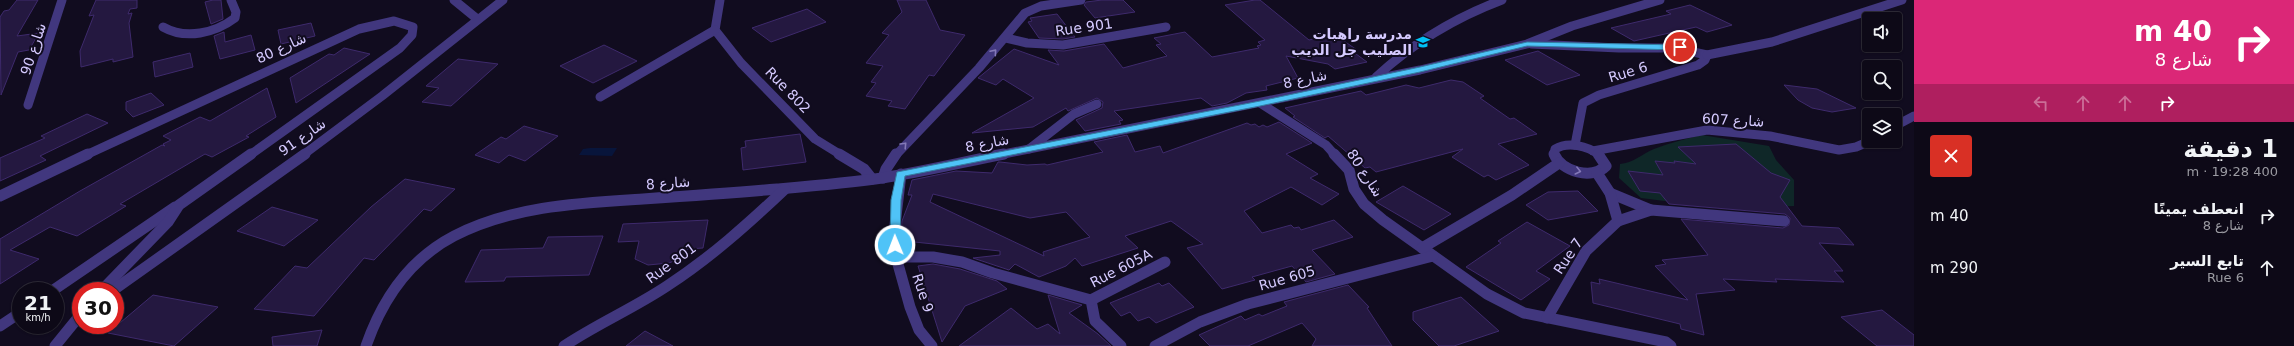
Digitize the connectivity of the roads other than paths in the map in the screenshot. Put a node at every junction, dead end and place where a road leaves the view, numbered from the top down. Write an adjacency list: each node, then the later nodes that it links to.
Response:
1 (62, 0): 21 (street, شارع 90)
2 (231, 0): 11 (street)
3 (454, 0): 10 (street)
4 (503, 0): 10 (street, شارع 91)
5 (720, 0): 13 (street)
6 (1081, 0): 14 (street)
7 (1502, 0): 17 (street)
8 (1660, 0): 15 (street, شارع 8)
9 (1902, 0): 16 (street)
10 (476, 18): 45 (street, شارع 91)
11 (163, 26)
12 (1166, 27): 14 (street, Rue 901)
13 (715, 30): 18 (street); 32 (street, Rue 802)
14 (1006, 38): 31 (street, one-way to 14)
15 (1527, 44): 16 (street, Rue 6); 17 (street, شارع 8)
16 (1707, 55): 25 (street, Rue 6)
17 (1374, 79): 19 (street, شارع 8)
18 (600, 98)
19 (1260, 103): 26 (street, شارع 8); 40 (street, شارع 80)
20 (1097, 104): 26 (street)
21 (28, 105)
22 (1914, 116): 23 (street)
23 (1902, 122)
24 (1862, 144): 27 (street, شارع 607)
25 (1575, 145): 27 (street); 28 (street)
26 (1029, 149): 30 (street, شارع 8)
27 (1593, 151): 29 (street)
28 (1559, 163): 29 (street, one-way to 29); 40 (street)
29 (1597, 173): 34 (street)
30 (901, 174): 31 (street, شارع 8); 42 (street, Rue 9)
31 (883, 178): 32 (street, شارع 8)
32 (872, 179): 33 (street, شارع 8)
33 (785, 189): 53 (street, شارع 8); 54 (street, Rue 801)
34 (1610, 193): 37 (street); 38 (street)
35 (0, 196): 36 (street, شارع 80)
36 (179, 205): 44 (street); 46 (street)
37 (1651, 210): 38 (street); 39 (street)
38 (1618, 221): 49 (street, Rue 7)
39 (1784, 221)
40 (1422, 248): 41 (street, شارع 80)
41 (1433, 256): 49 (street, شارع 80); 57 (street, Rue 605)
42 (896, 257): 47 (street); 55 (street, Rue 9)
43 (1165, 262): 47 (street, Rue 605A)
44 (110, 282)
45 (124, 282)
46 (64, 283)
47 (1091, 300): 56 (street)
48 (12, 318): 51 (street)
49 (1547, 318): 58 (street, شارع 80)
50 (72, 325): 52 (street)
51 (0, 326)
52 (55, 346)
53 (366, 346)
54 (564, 346)
55 (932, 346)
56 (1121, 346)
57 (1155, 346)
58 (1671, 346)

